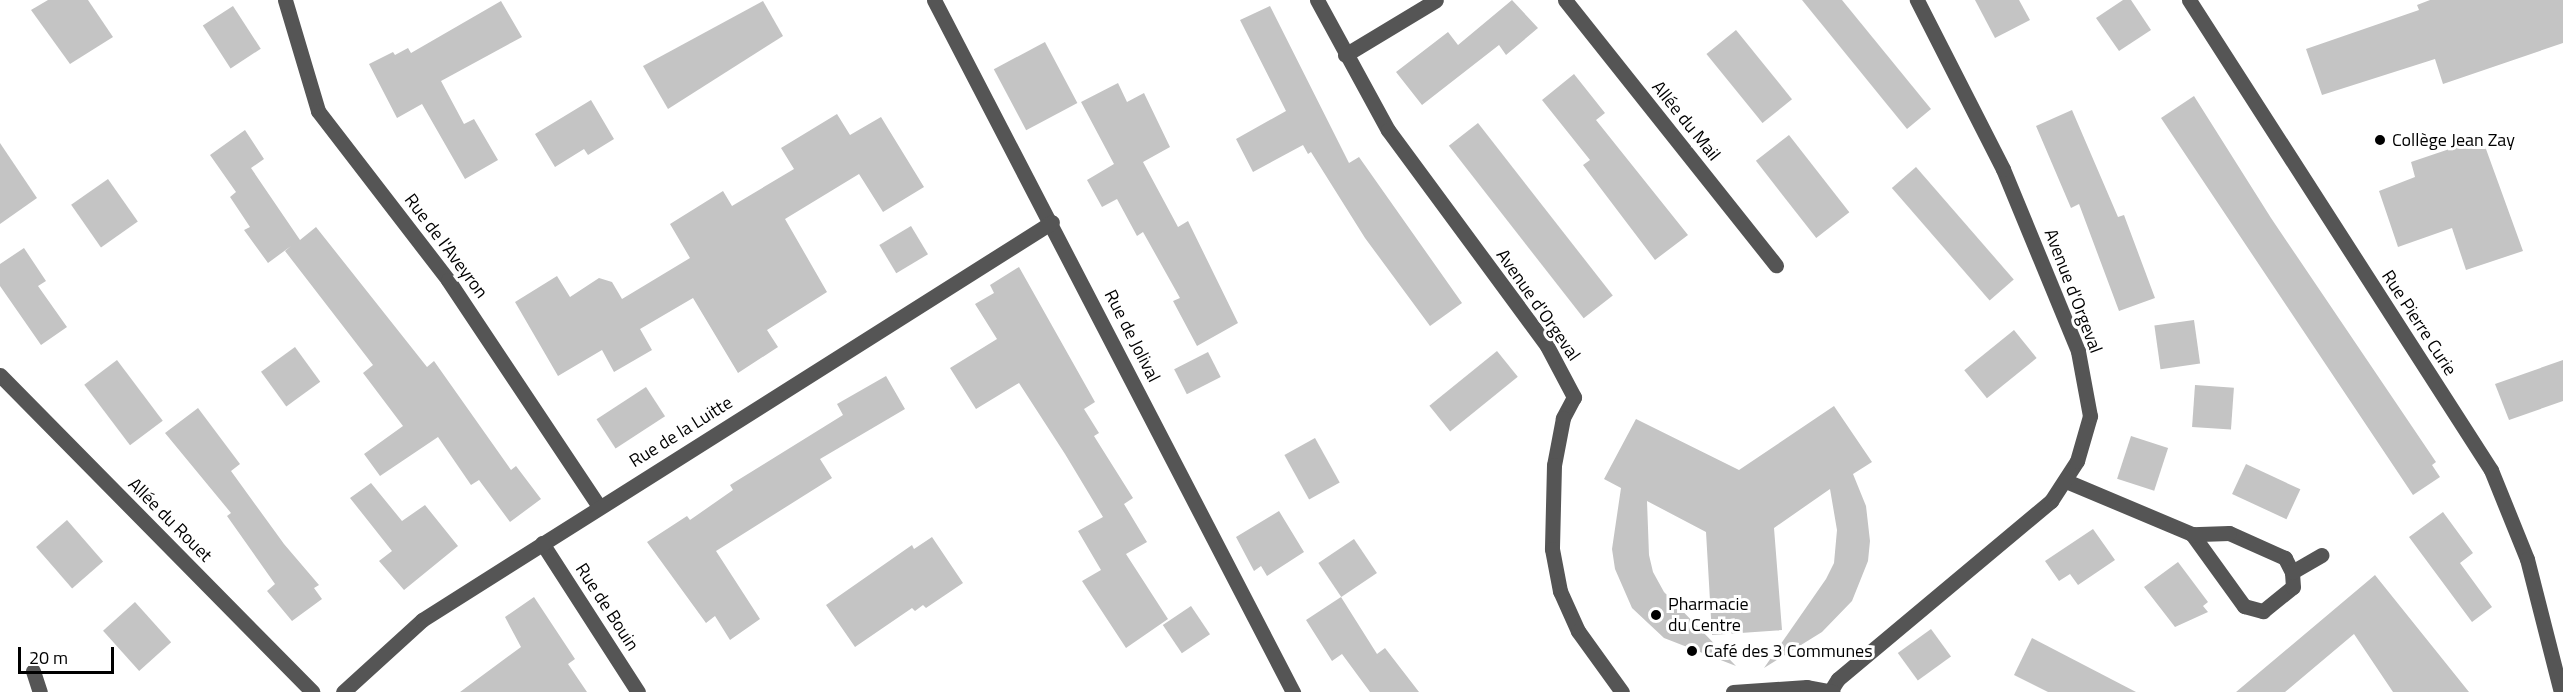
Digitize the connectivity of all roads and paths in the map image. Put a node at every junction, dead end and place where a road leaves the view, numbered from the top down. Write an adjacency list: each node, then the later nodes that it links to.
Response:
1 (285, 0): 13 (street, Rue de l'Aveyron)
2 (934, 0): 9 (street, Rue de Jolival)
3 (1317, 0): 8 (street, Avenue d'Orgeval)
4 (1436, 0): 8 (street)
5 (1565, 0): 10 (street, Allée du Mail)
6 (1917, 0): 12 (street, Avenue d'Orgeval)
7 (2189, 0): 27 (street, Rue Pierre Curie)
8 (1345, 55): 25 (street, Avenue d'Orgeval)
9 (1052, 222): 13 (street, Rue de la Luitte); 24 (street, Rue de Jolival)
10 (1776, 265)
11 (0, 375): 21 (street, Allée du Rouet)
12 (2066, 481): 14 (street); 19 (street, Avenue d'Orgeval)
13 (599, 506): 15 (street, Rue de la Luitte)
14 (2192, 534): 17 (street); 17 (street)
15 (542, 543): 22 (street, Rue de la Luitte); 23 (street, Rue de Bouin)
16 (2321, 555): 17 (street)
17 (2292, 572)
18 (33, 671): 20 (street)
19 (1832, 691): 26 (street, Avenue d'Orgeval)
20 (40, 692)
21 (313, 692)
22 (343, 692)
23 (638, 692)
24 (1293, 692)
25 (1622, 692)
26 (1733, 692)
27 (2561, 692)

